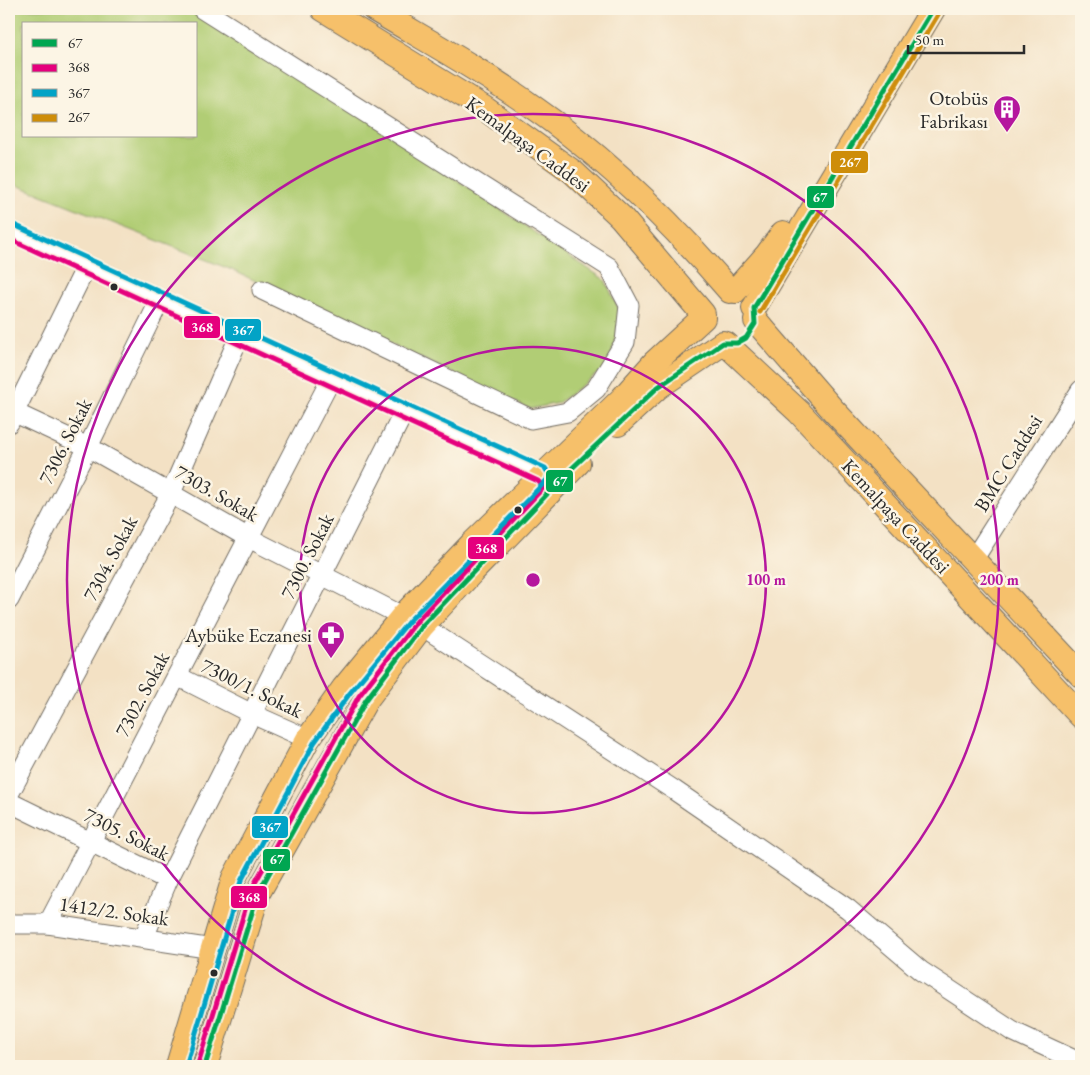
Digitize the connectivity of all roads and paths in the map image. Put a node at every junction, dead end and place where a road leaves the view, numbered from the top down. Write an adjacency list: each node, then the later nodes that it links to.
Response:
1 (202, 9): 8 (street)
2 (323, 9): 12 (main road, Kemalpaşa Caddesi)
3 (374, 9): 9 (main road, Kemalpaşa Caddesi)
4 (913, 9): 9 (main road)
5 (933, 9): 11 (main road)
6 (10, 234): 7 (street)
7 (86, 267): 10 (street); 18 (street)
8 (262, 290)
9 (732, 291): 11 (main road, Kemalpaşa Caddesi); 12 (main road)
10 (160, 300): 13 (street); 19 (street, 7306. Sokak)
11 (755, 314): 14 (main road); 23 (main road, Kemalpaşa Caddesi)
12 (703, 316): 14 (main road, Kemalpaşa Caddesi); 20 (main road)
13 (239, 337): 15 (street); 21 (street, 7304. Sokak)
14 (724, 343): 20 (main road); 30 (main road, Kemalpaşa Caddesi)
15 (331, 379): 17 (street); 22 (street, 7302. Sokak)
16 (1081, 390): 23 (street, BMC Caddesi)
17 (404, 412): 20 (street); 24 (street, 7300. Sokak)
18 (10, 415): 19 (street, 7303. Sokak)
19 (88, 447): 21 (street, 7303. Sokak); 25 (street, 7306. Sokak)
20 (548, 481): 26 (main road)
21 (170, 493): 22 (street, 7303. Sokak); 32 (street, 7304. Sokak)
22 (247, 537): 24 (street, 7303. Sokak); 28 (street, 7302. Sokak)
23 (974, 560): 27 (main road, Kemalpaşa Caddesi)
24 (322, 574): 26 (street, 7303. Sokak); 29 (street, 7300. Sokak)
25 (9, 600)
26 (412, 621): 31 (main road); 40 (street, 7303. Sokak); 42 (main road)
27 (1081, 675)
28 (177, 676): 29 (street, 7300/1. Sokak); 34 (street, 7302. Sokak)
29 (252, 714): 31 (street, 7300/1. Sokak); 35 (street, 7300. Sokak)
30 (1081, 716)
31 (308, 740): 39 (main road)
32 (9, 794)
33 (9, 802): 34 (street, 7305. Sokak)
34 (90, 840): 35 (street, 7305. Sokak); 37 (street, 7302. Sokak)
35 (168, 880): 38 (street, 7305. Sokak)
36 (9, 924): 37 (street, 1412/2. Sokak)
37 (48, 924): 38 (street, 1412/2. Sokak)
38 (144, 937): 39 (street, 1412/2. Sokak)
39 (213, 948): 41 (main road)
40 (1081, 1063)
41 (178, 1066)
42 (205, 1066)

